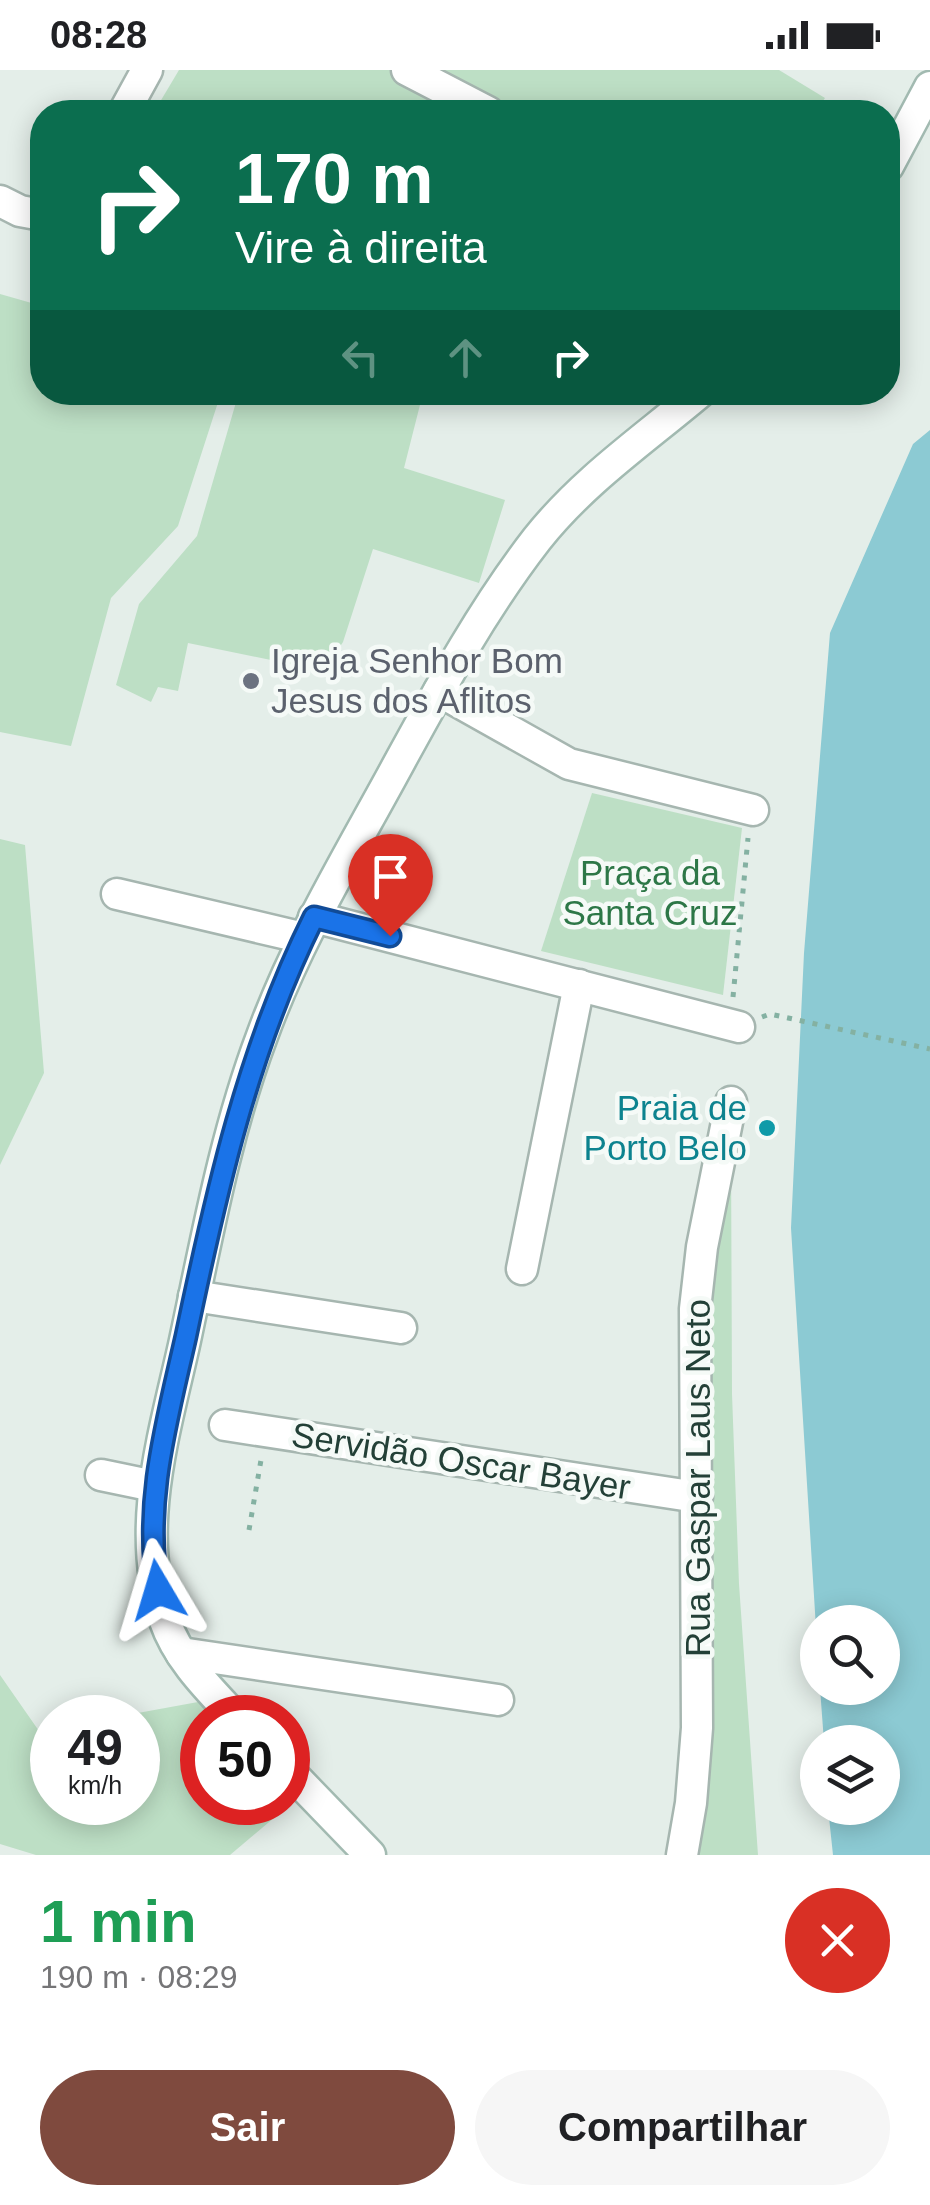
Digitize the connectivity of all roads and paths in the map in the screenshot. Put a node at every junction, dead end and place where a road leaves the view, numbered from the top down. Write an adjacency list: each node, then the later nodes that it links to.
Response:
1 (147, 70): 4 (street)
2 (407, 70): 5 (street)
3 (930, 87): 6 (street)
4 (131, 100)
5 (465, 100)
6 (900, 143)
7 (0, 201): 8 (street)
8 (30, 213)
9 (684, 405): 10 (street)
10 (439, 691): 11 (street); 13 (street)
11 (753, 810): 16 (path)
12 (116, 894): 13 (street)
13 (309, 927): 14 (street); 20 (street)
14 (579, 986): 16 (street); 19 (street)
15 (770, 1014): 17 (path)
16 (740, 1027)
17 (930, 1048)
18 (731, 1102): 26 (street, Rua Gaspar Laus Neto)
19 (522, 1269)
20 (194, 1296): 21 (street); 25 (street)
21 (400, 1328)
22 (225, 1425): 23 (street, Servidão Oscar Bayer)
23 (266, 1432): 26 (street, Servidão Oscar Bayer); 27 (path)
24 (101, 1475): 25 (street)
25 (154, 1486): 28 (street)
26 (697, 1497): 33 (street, Rua Gaspar Laus Neto)
27 (249, 1530)
28 (181, 1654): 29 (street); 30 (street)
29 (216, 1695)
30 (498, 1700)
31 (310, 1793): 32 (street)
32 (370, 1855)
33 (682, 1855)

